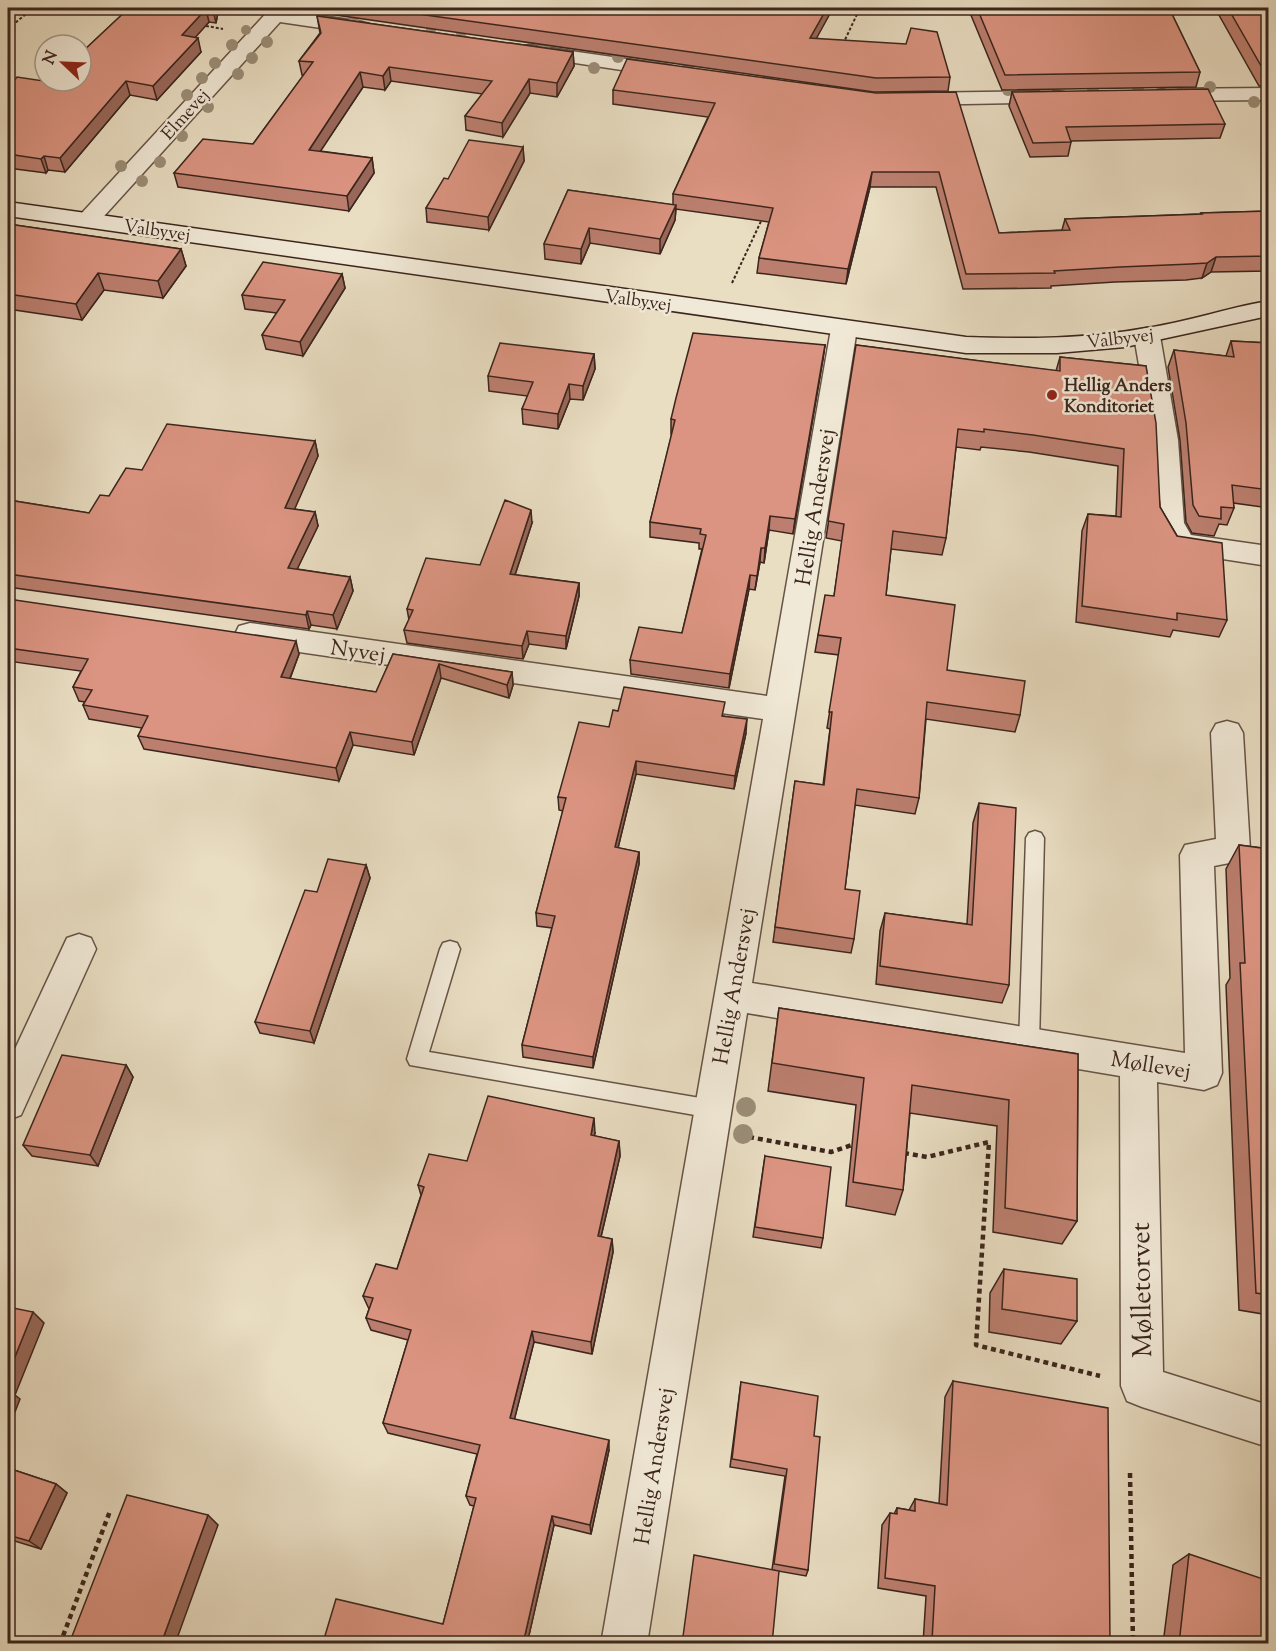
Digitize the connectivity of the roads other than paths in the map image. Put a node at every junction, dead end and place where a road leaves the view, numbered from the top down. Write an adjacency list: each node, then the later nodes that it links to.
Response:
1 (279, 11): 2 (street); 10 (street, Elmevej)
2 (382, 30)
3 (512, 49): 4 (street)
4 (690, 74)
5 (1269, 94): 6 (street)
6 (1141, 96)
7 (1071, 97): 8 (street)
8 (897, 99)
9 (8, 209): 10 (street, Valbyvej)
10 (88, 220): 12 (street, Valbyvej)
11 (1269, 309): 13 (street, Valbyvej)
12 (844, 329): 13 (street, Valbyvej); 16 (street, Hellig Andersvej)
13 (1147, 336): 14 (street)
14 (1269, 556)
15 (219, 630): 16 (street, Nyvej)
16 (780, 710): 21 (street, Hellig Andersvej)
17 (1227, 733): 23 (street, Møllevej)
18 (1035, 838): 22 (lane)
19 (79, 949): 24 (street)
20 (450, 949): 25 (lane)
21 (731, 995): 22 (street, Møllevej); 25 (street, Hellig Andersvej)
22 (1029, 1044): 23 (street, Møllevej)
23 (1138, 1062): 26 (street, Mølletorvet)
24 (8, 1103)
25 (711, 1119): 27 (street, Hellig Andersvej)
26 (1269, 1426)
27 (624, 1644)

